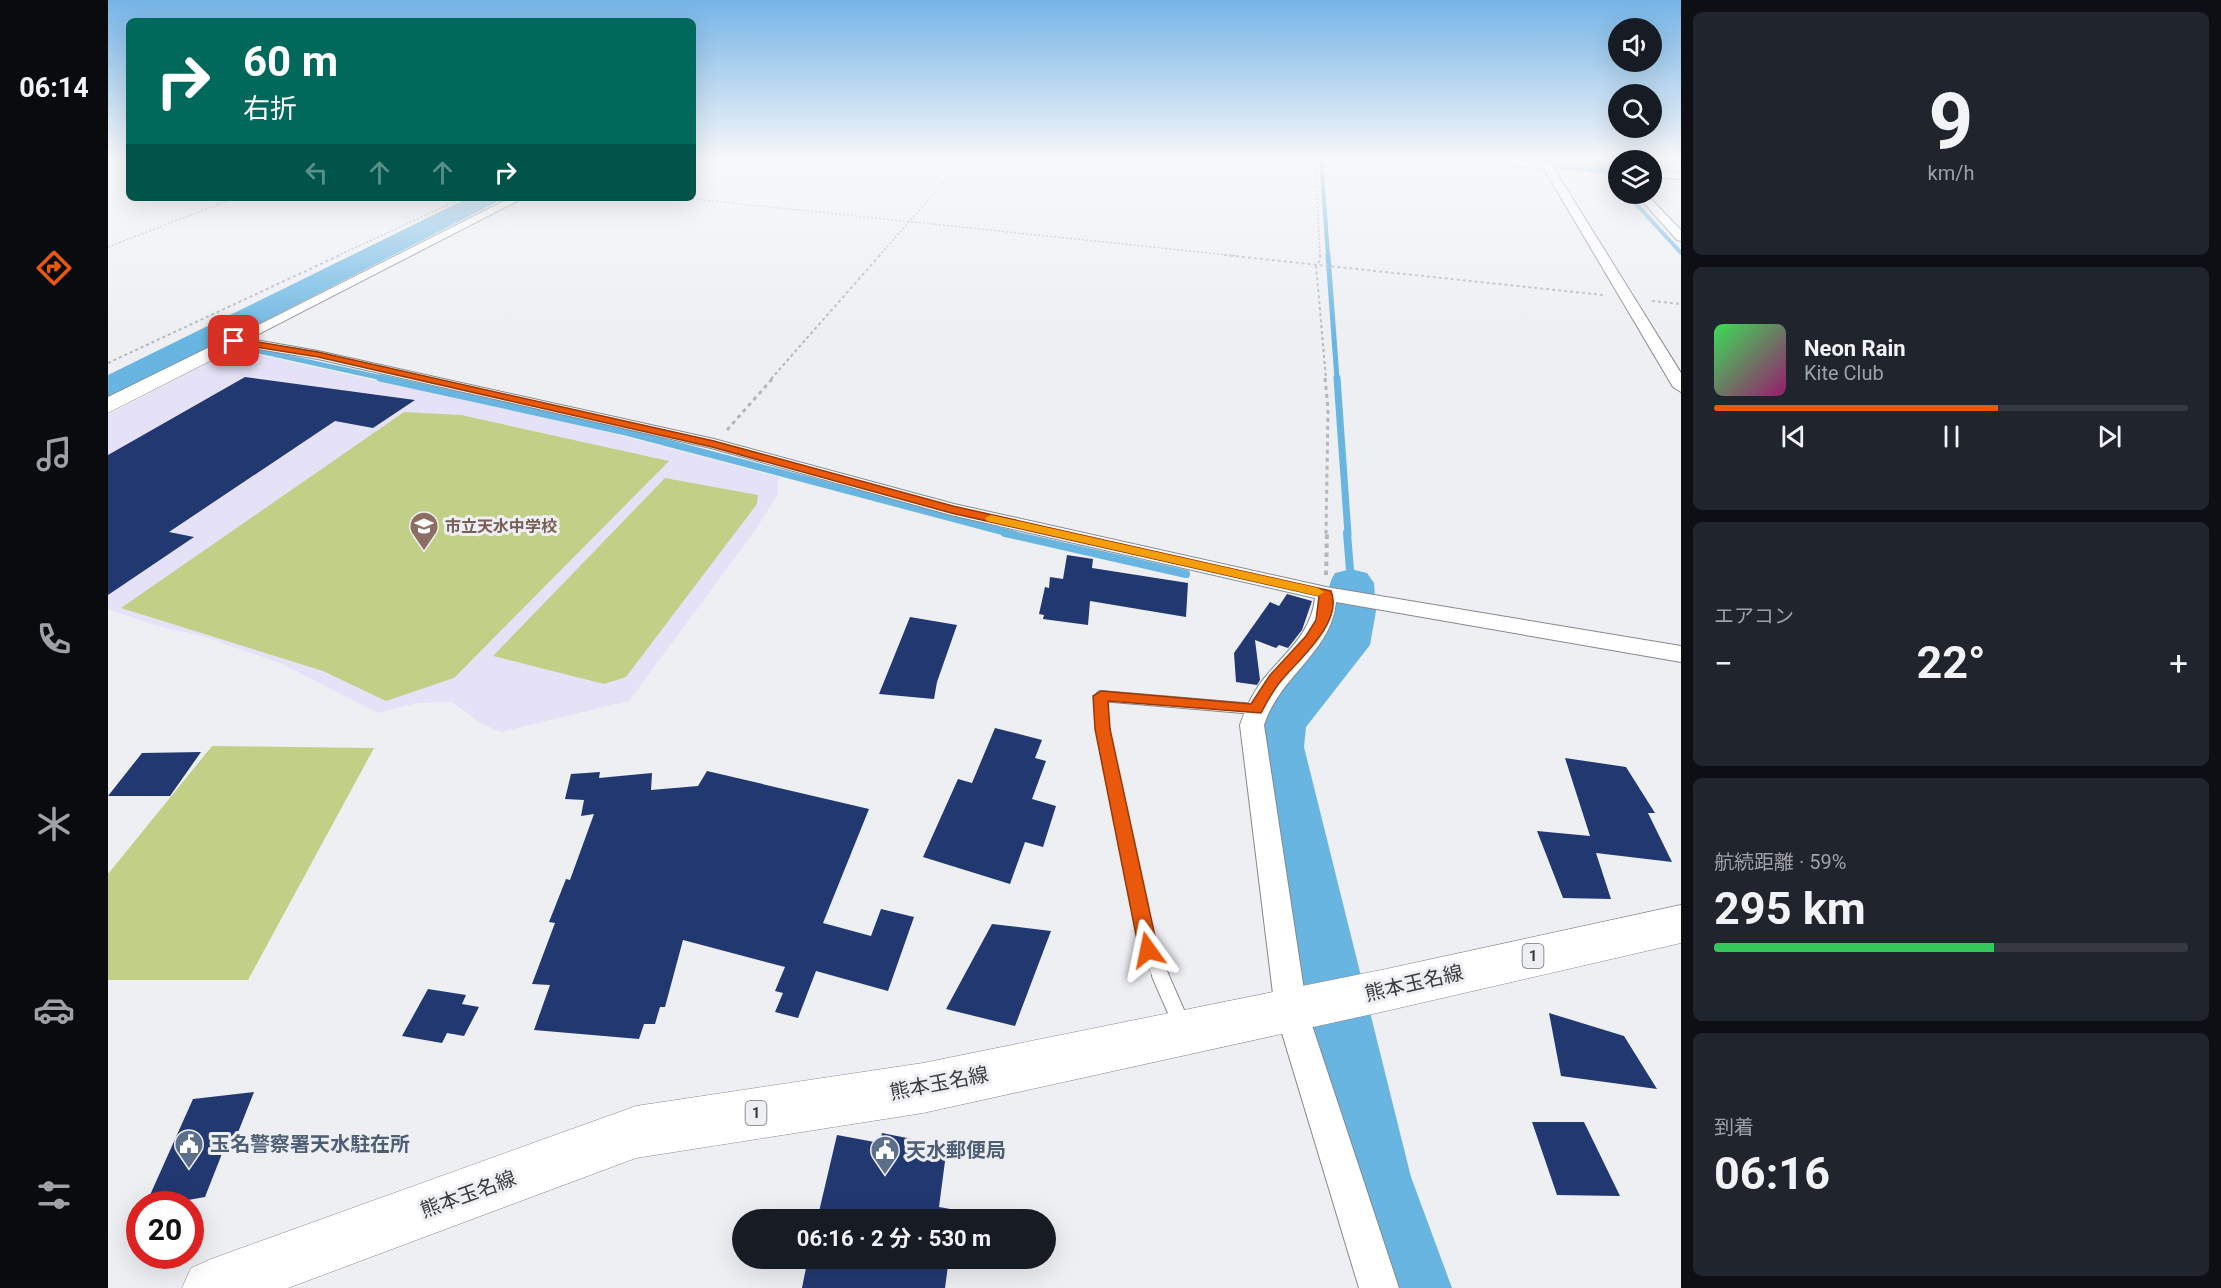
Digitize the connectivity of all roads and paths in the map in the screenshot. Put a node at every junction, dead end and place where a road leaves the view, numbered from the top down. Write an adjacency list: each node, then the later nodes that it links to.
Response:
1 (183, 218): 11 (path)
2 (420, 218): 15 (path)
3 (478, 218): 14 (street)
4 (872, 218): 9 (path)
5 (911, 218): 9 (path)
6 (1318, 218): 12 (path)
7 (1579, 218): 13 (street)
8 (1663, 218): 10 (street)
9 (908, 222): 12 (path); 18 (path)
10 (1681, 237)
11 (108, 247)
12 (1316, 265): 13 (path); 19 (path)
13 (1629, 298): 16 (street)
14 (234, 341): 17 (street); 18 (street)
15 (108, 363)
16 (1681, 387)
17 (108, 406)
18 (714, 444): 19 (street)
19 (1333, 595): 20 (street); 21 (street)
20 (1681, 654)
21 (1256, 709): 23 (street); 24 (lane)
22 (1681, 924): 23 (main road, 熊本玉名線 / 1)
23 (1305, 1007): 24 (main road, 熊本玉名線 / 1); 26 (street)
24 (1185, 1032): 25 (main road, 熊本玉名線 / 1)
25 (211, 1288)
26 (1379, 1288)

